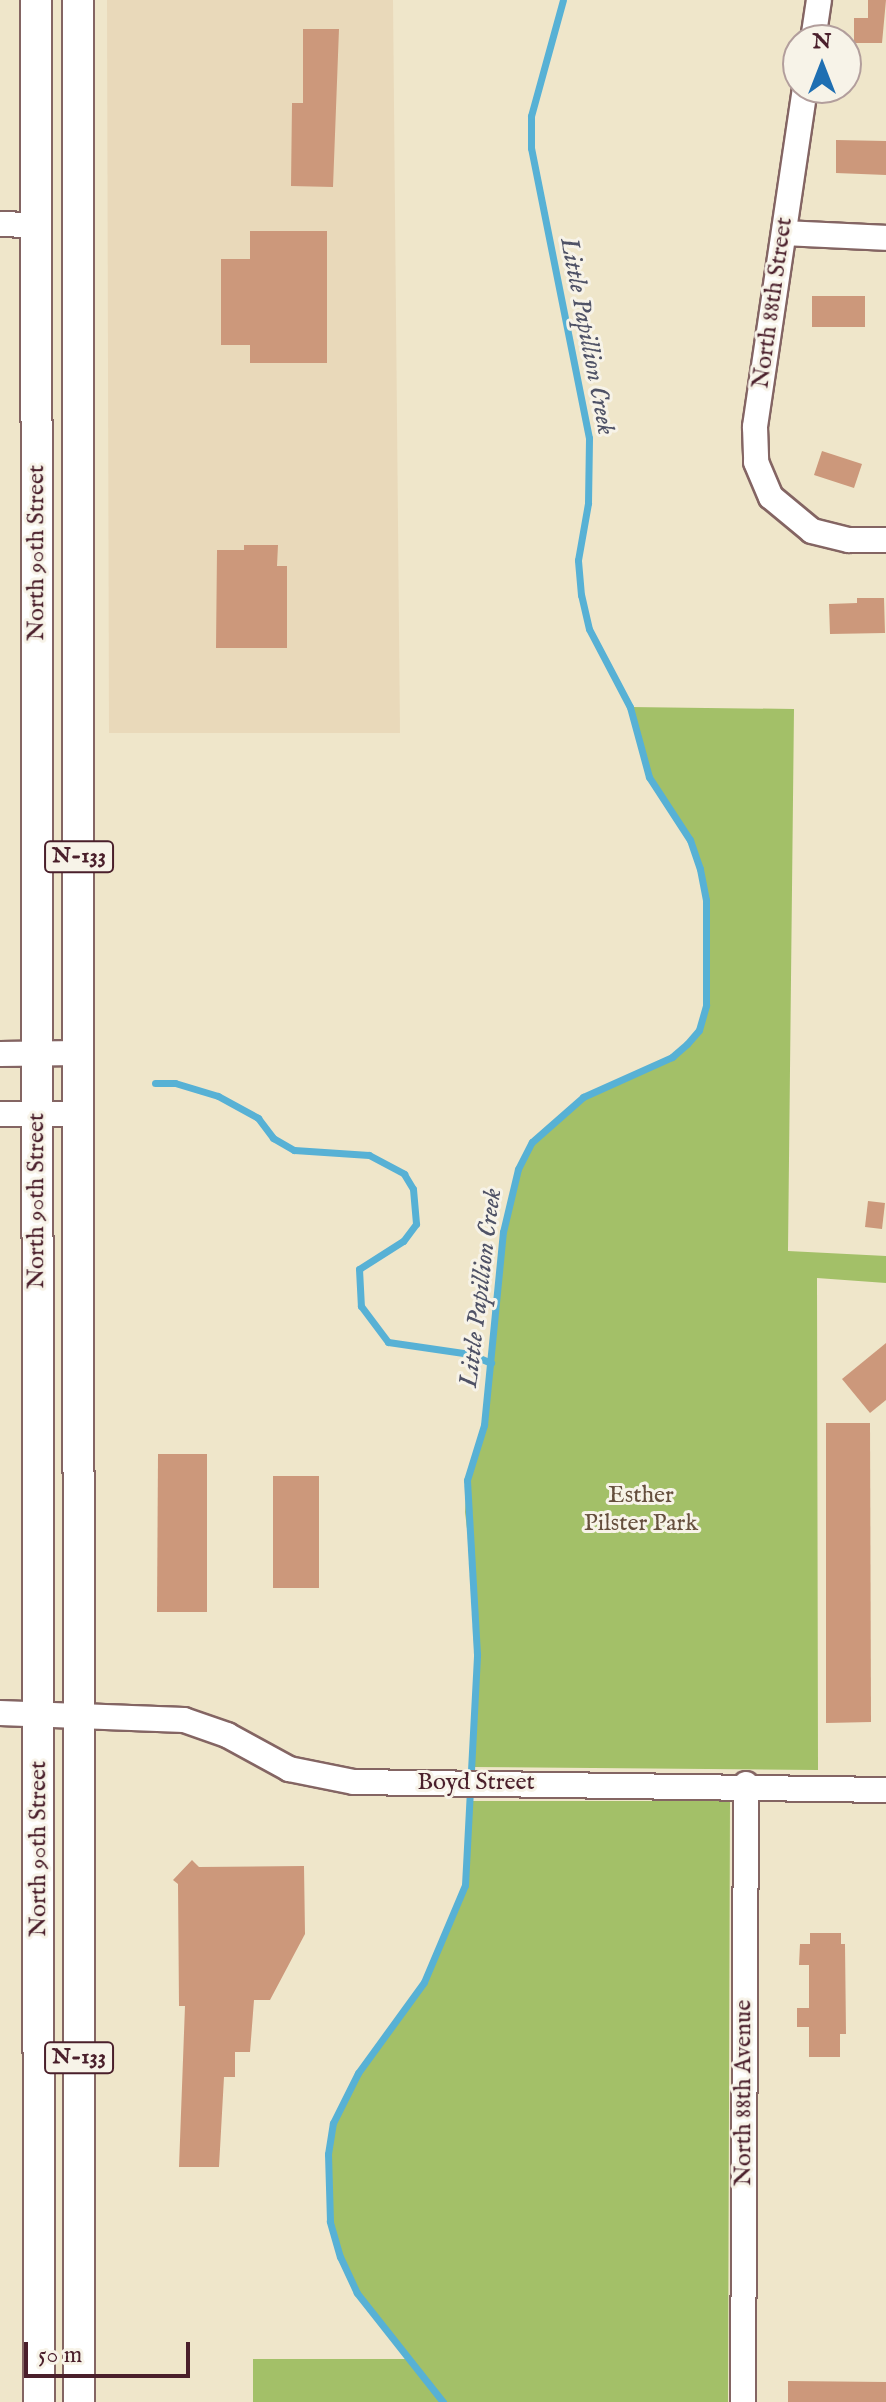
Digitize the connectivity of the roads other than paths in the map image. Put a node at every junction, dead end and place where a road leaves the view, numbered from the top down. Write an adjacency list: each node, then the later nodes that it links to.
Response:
1 (36, 0): 7 (main road, North 90th Street / N-133)
2 (78, 0): 11 (main road, North 90th Street / N-133)
3 (819, 0): 4 (street)
4 (815, 24)
5 (803, 104): 8 (street, North 88th Street)
6 (0, 224): 7 (street)
7 (35, 225): 13 (main road, North 90th Street / N-133)
8 (785, 233): 9 (street); 10 (street, North 88th Street)
9 (886, 238)
10 (886, 540)
11 (79, 1053): 13 (street); 16 (main road, North 90th Street / N-133)
12 (0, 1054): 13 (street)
13 (37, 1054): 15 (main road, North 90th Street / N-133)
14 (0, 1114): 15 (street)
15 (37, 1114): 16 (street); 18 (main road, North 90th Street / N-133)
16 (79, 1114): 19 (main road, North 90th Street / N-133)
17 (0, 1713): 18 (street, Boyd Street)
18 (39, 1713): 19 (street, Boyd Street); 22 (main road, North 90th Street / N-133)
19 (79, 1714): 20 (street, Boyd Street); 23 (main road, North 90th Street / N-133)
20 (746, 1784): 21 (street, Boyd Street); 24 (street, North 88th Avenue)
21 (886, 1790)
22 (39, 2402)
23 (79, 2402)
24 (743, 2402)

